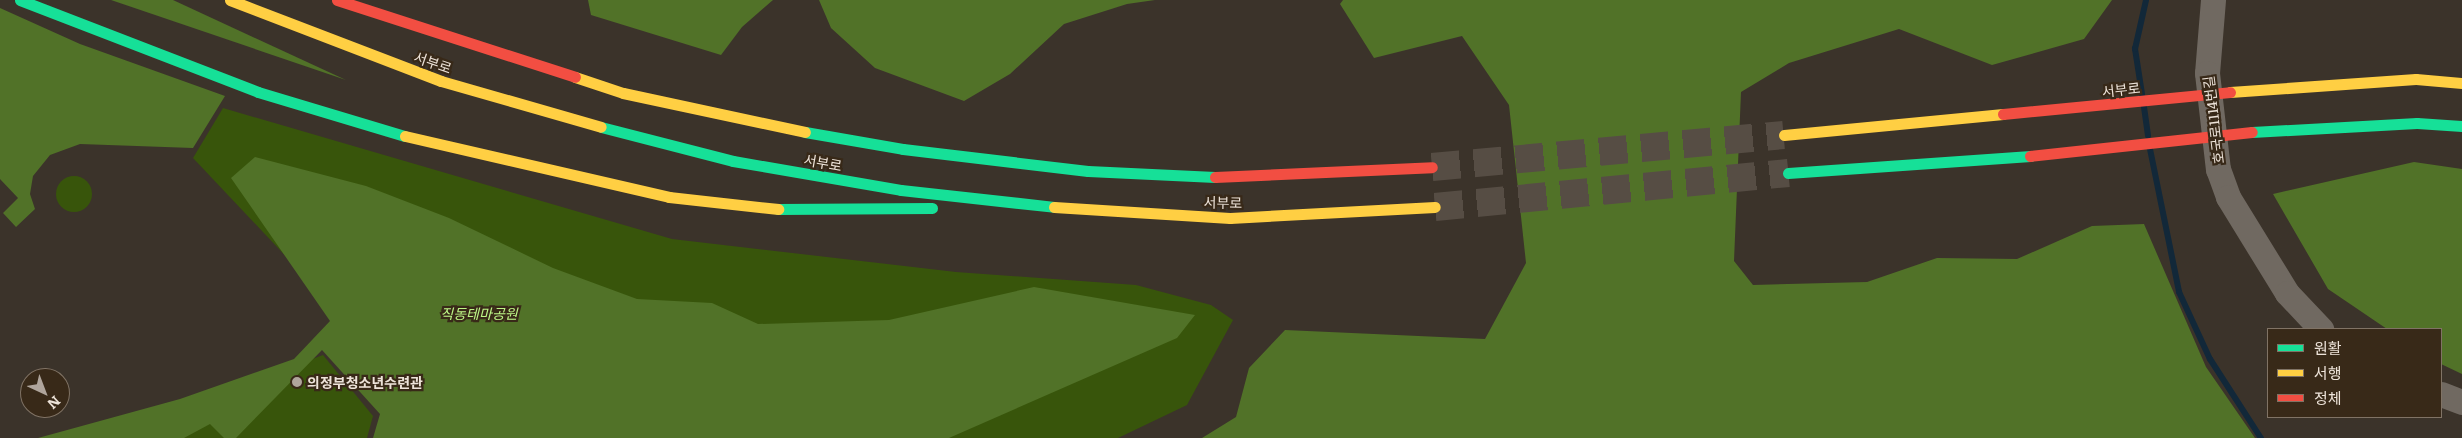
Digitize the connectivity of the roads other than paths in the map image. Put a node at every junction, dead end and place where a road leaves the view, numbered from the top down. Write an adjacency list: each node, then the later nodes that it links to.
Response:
1 (20, 0): 10 (highway)
2 (230, 0): 10 (highway, 서부로)
3 (337, 0): 8 (highway, 서부로)
4 (2213, 0): 12 (street, 호국로1114번길)
5 (2462, 83): 7 (highway, 서부로)
6 (2462, 126): 9 (highway)
7 (1784, 135)
8 (1432, 167)
9 (1788, 173)
10 (1034, 205): 11 (highway, 서부로)
11 (1435, 207)
12 (2320, 328)
13 (2442, 394): 14 (street)
14 (2462, 402)

